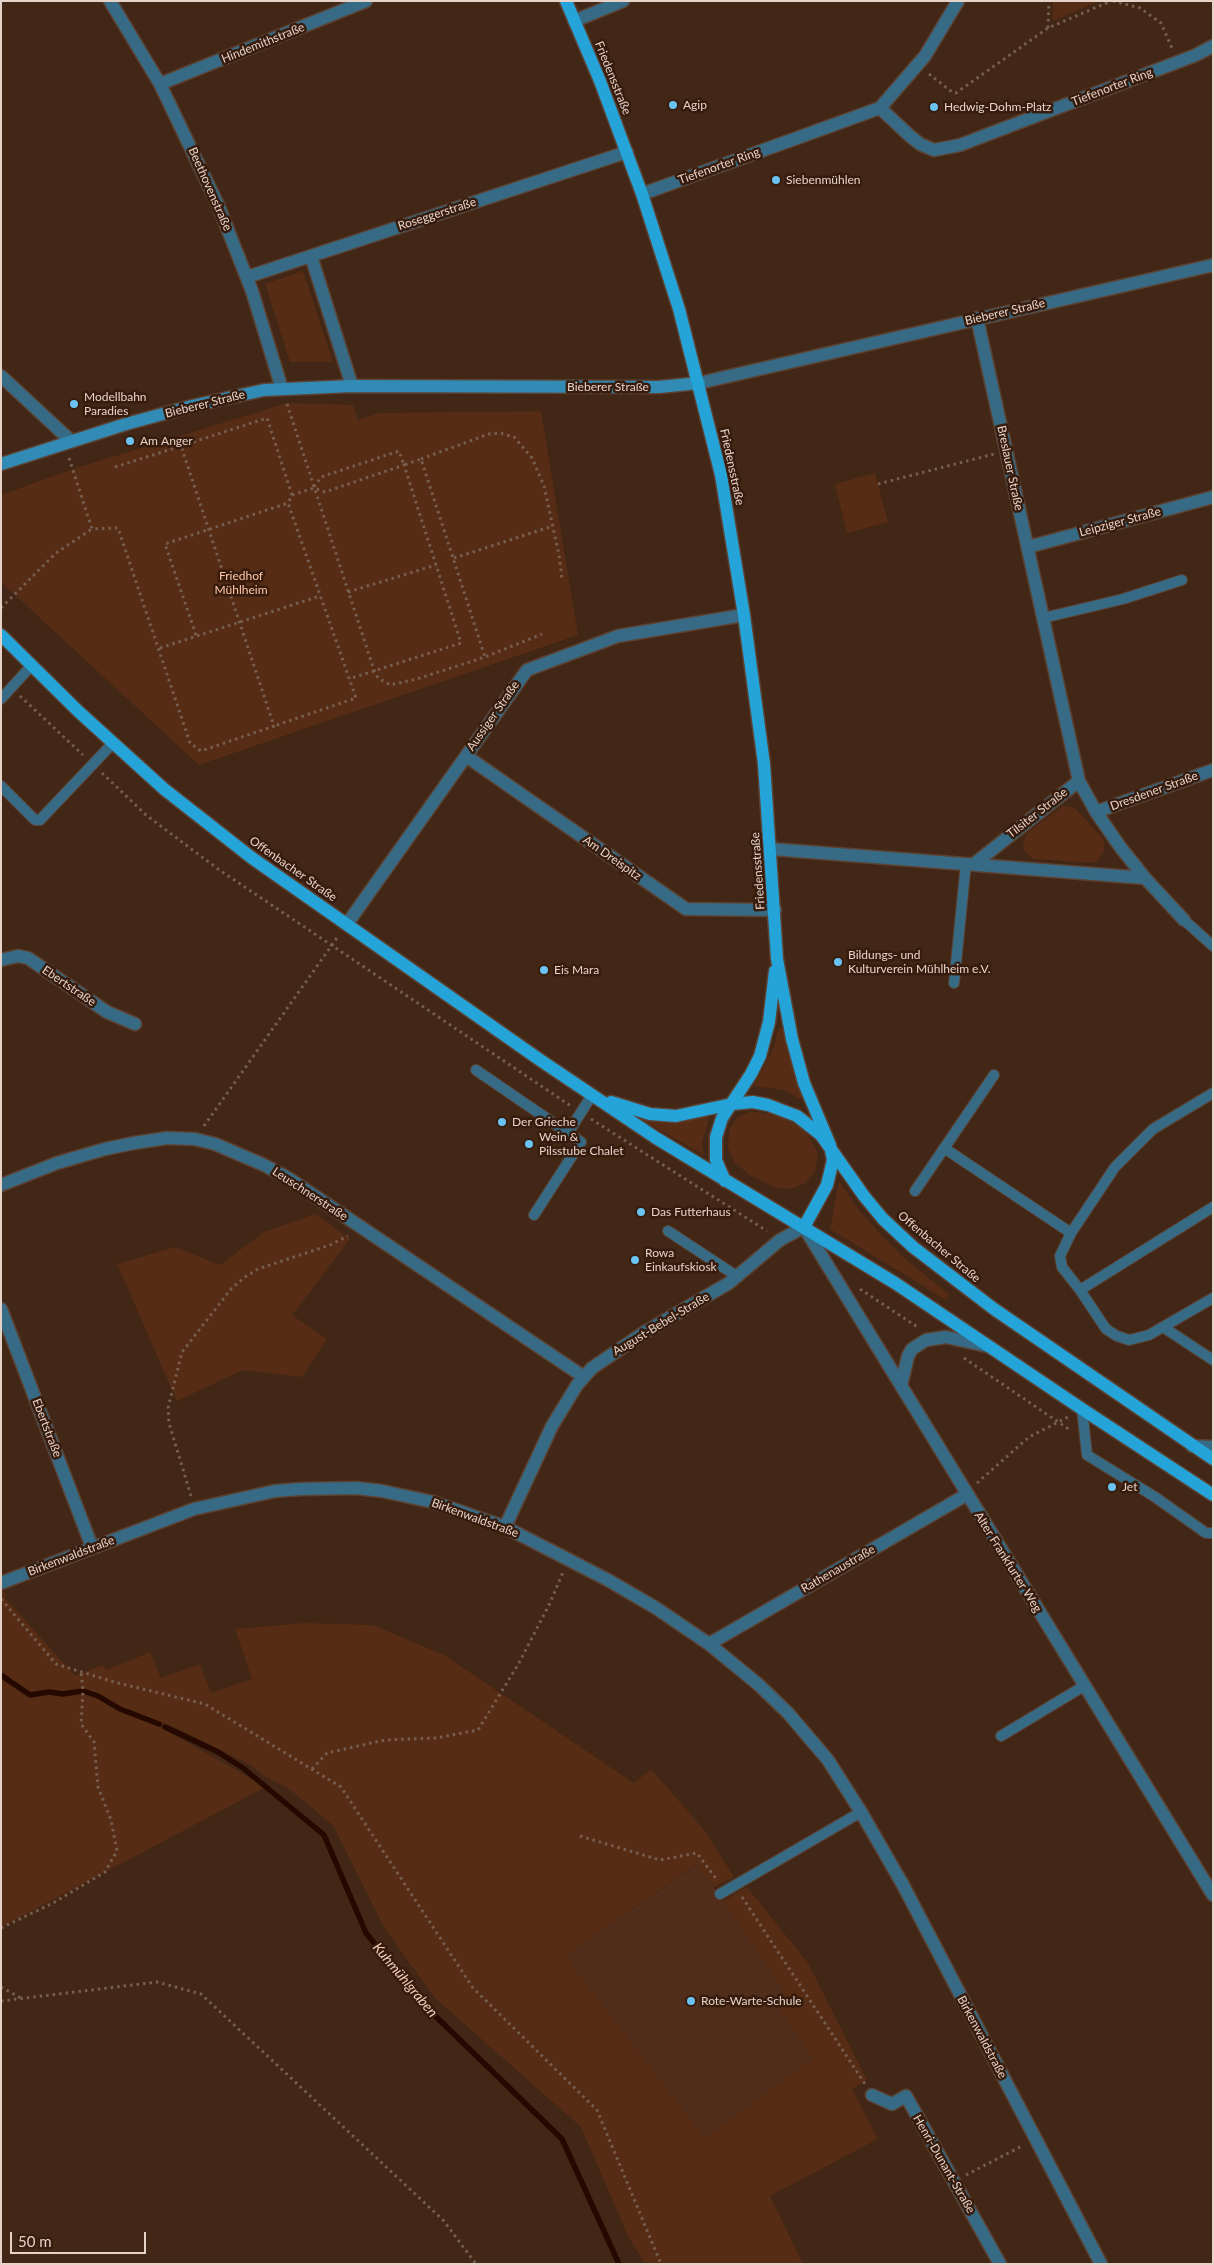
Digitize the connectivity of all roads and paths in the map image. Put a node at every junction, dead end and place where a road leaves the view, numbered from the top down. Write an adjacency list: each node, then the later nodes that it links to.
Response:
1 (110, 1): 13 (street, Beethovenstraße)
2 (366, 1): 13 (street, Hindemithstraße)
3 (566, 1): 8 (main road, Friedensstraße)
4 (623, 1): 8 (street)
5 (958, 1): 12 (street, Tiefenorter Ring)
6 (1049, 1): 9 (path)
7 (1112, 1): 9 (path); 11 (path)
8 (574, 21): 15 (main road, Friedensstraße)
9 (1048, 28): 12 (path)
10 (1213, 46): 11 (street, Tiefenorter Ring)
11 (1178, 62): 14 (street, Tiefenorter Ring)
12 (918, 65): 14 (street, Tiefenorter Ring)
13 (160, 84): 19 (street, Beethovenstraße)
14 (880, 108): 16 (street, Tiefenorter Ring)
15 (627, 152): 16 (main road, Friedensstraße); 17 (street, Roseggerstraße)
16 (642, 194): 22 (main road, Friedensstraße)
17 (310, 256): 19 (street, Roseggerstraße); 23 (street)
18 (1213, 265): 20 (street, Bieberer Straße)
19 (247, 277): 24 (street, Beethovenstraße)
20 (977, 318): 22 (street, Bieberer Straße); 27 (street, Breslauer Straße)
21 (1, 376): 25 (street)
22 (699, 383): 23 (street, Bieberer Straße); 48 (main road, Friedensstraße)
23 (352, 386): 24 (street, Bieberer Straße)
24 (282, 389): 25 (street, Bieberer Straße); 33 (path)
25 (67, 442): 29 (street, Bieberer Straße); 38 (path)
26 (181, 446): 31 (path); 34 (path); 39 (path)
27 (1006, 451): 32 (path); 40 (street, Breslauer Straße)
28 (421, 459): 30 (path); 37 (path); 41 (path)
29 (1, 464)
30 (404, 465): 33 (path); 33 (path); 42 (path)
31 (112, 468)
32 (878, 484)
33 (314, 488): 34 (path); 45 (path)
34 (292, 494): 36 (path)
35 (1213, 497): 40 (street, Leipziger Straße)
36 (288, 503): 39 (path); 46 (path)
37 (553, 526): 41 (path); 43 (path)
38 (92, 529): 47 (path); 54 (path)
39 (209, 530): 50 (path); 53 (path)
40 (1028, 546): 49 (street, Breslauer Straße)
41 (454, 558): 55 (path)
42 (436, 564): 45 (path); 57 (path)
43 (562, 579)
44 (1182, 580): 49 (lane)
45 (348, 592): 57 (path)
46 (320, 596): 50 (path); 58 (path)
47 (1, 608)
48 (744, 615): 63 (street, Aussiger Straße); 69 (main road, Friedensstraße)
49 (1043, 618): 66 (street, Breslauer Straße)
50 (239, 622): 53 (path); 61 (path)
51 (1, 634): 56 (main road, Offenbacher Straße)
52 (542, 634): 55 (path)
53 (196, 635): 54 (path)
54 (160, 648): 61 (path)
55 (485, 657): 57 (path)
56 (32, 665): 59 (lane); 62 (main road, Offenbacher Straße)
57 (374, 670): 58 (path)
58 (349, 679): 61 (path)
59 (11, 688): 60 (lane); 64 (path)
60 (1, 699)
61 (274, 726)
62 (113, 743): 64 (lane); 74 (main road, Offenbacher Straße)
63 (466, 756): 72 (street, Am Dreispitz); 74 (street, Aussiger Straße)
64 (93, 764): 67 (lane); 75 (path)
65 (1213, 770): 68 (street, Dresdener Straße)
66 (1079, 781): 68 (street, Tilsiter Straße); 70 (street, Tilsiter Straße)
67 (1, 786)
68 (1096, 812): 71 (street, Tilsiter Straße)
69 (771, 849): 70 (street); 72 (main road, Friedensstraße)
70 (970, 863): 71 (street); 79 (lane)
71 (1145, 878): 73 (street, Tilsiter Straße)
72 (775, 910): 77 (main road, Friedensstraße)
73 (1184, 920): 76 (lane)
74 (348, 924): 75 (path); 84 (main road, Offenbacher Straße)
75 (332, 946): 86 (path); 88 (path)
76 (1213, 946)
77 (777, 959): 85 (main road, Friedensstraße); 89 (main road, Friedensstraße)
78 (1, 960): 80 (street, Ebertstraße)
79 (954, 983)
80 (135, 1024)
81 (476, 1070): 87 (lane)
82 (994, 1075): 90 (lane)
83 (1213, 1093): 99 (lane)
84 (592, 1095): 85 (main road, Offenbacher Straße); 86 (lane); 91 (main road, Offenbacher Straße)
85 (732, 1104): 89 (main road, Offenbacher Straße); 91 (main road, Friedensstraße)
86 (581, 1112): 87 (lane); 100 (path)
87 (568, 1133): 95 (lane)
88 (195, 1139): 92 (street, Leuschnerstraße); 97 (street, Leuschnerstraße)
89 (830, 1145): 96 (main road); 116 (main road, Offenbacher Straße)
90 (944, 1148): 93 (lane); 99 (lane)
91 (725, 1181): 96 (main road, Offenbacher Straße)
92 (1, 1185)
93 (915, 1192)
94 (1213, 1207): 103 (lane)
95 (534, 1215)
96 (804, 1227): 100 (street, August-Bebel-Straße); 102 (street, Alter Frankfurter Weg); 108 (main road, Offenbacher Straße)
97 (363, 1228): 111 (street, Leuschnerstraße); 121 (path)
98 (668, 1231): 101 (lane)
99 (1071, 1233): 103 (lane)
100 (780, 1240): 101 (street, August-Bebel-Straße)
101 (738, 1277): 111 (street, August-Bebel-Straße)
102 (839, 1282): 107 (path); 112 (street, Alter Frankfurter Weg)
103 (1080, 1290): 106 (lane)
104 (1213, 1298): 106 (lane)
105 (1, 1309): 124 (street, Ebertstraße)
106 (1163, 1327): 110 (lane)
107 (934, 1338): 108 (street); 112 (street)
108 (992, 1347): 113 (main road, Offenbacher Straße)
109 (959, 1355): 114 (path)
110 (1213, 1360)
111 (584, 1377): 122 (street, August-Bebel-Straße)
112 (901, 1386): 119 (street, Alter Frankfurter Weg)
113 (1082, 1410): 114 (path); 115 (lane); 120 (main road, Offenbacher Straße)
114 (1058, 1422): 115 (path); 119 (path)
115 (1086, 1441): 123 (lane)
116 (1192, 1446): 117 (street); 118 (main road, Offenbacher Straße)
117 (1213, 1447)
118 (1213, 1459)
119 (966, 1495): 128 (street, Rathenaustraße); 130 (street, Alter Frankfurter Weg)
120 (1213, 1495)
121 (194, 1508): 122 (street, Birkenwaldstraße); 124 (street, Birkenwaldstraße)
122 (505, 1527): 125 (street, Birkenwaldstraße)
123 (1213, 1533)
124 (92, 1547): 126 (street, Birkenwaldstraße)
125 (568, 1560): 128 (street, Birkenwaldstraße); 132 (path)
126 (1, 1583)
127 (1, 1599): 129 (path)
128 (709, 1644): 133 (street, Birkenwaldstraße)
129 (81, 1672): 132 (path); 138 (path)
130 (1084, 1686): 131 (lane); 137 (street, Alter Frankfurter Weg)
131 (1001, 1736)
132 (312, 1769): 146 (path)
133 (861, 1812): 135 (lane); 143 (street, Birkenwaldstraße)
134 (580, 1836): 136 (path)
135 (735, 1885): 136 (lane); 142 (path)
136 (723, 1892)
137 (1213, 1895)
138 (1, 1928)
139 (1, 1987): 140 (path)
140 (22, 1998): 141 (path); 145 (path)
141 (1, 2001)
142 (872, 2095): 144 (street, Henri-Dunant-Straße)
143 (1036, 2139): 144 (path); 148 (street, Birkenwaldstraße)
144 (954, 2181): 147 (street, Henri-Dunant-Straße)
145 (476, 2264)
146 (661, 2264)
147 (1000, 2264)
148 (1101, 2264)

